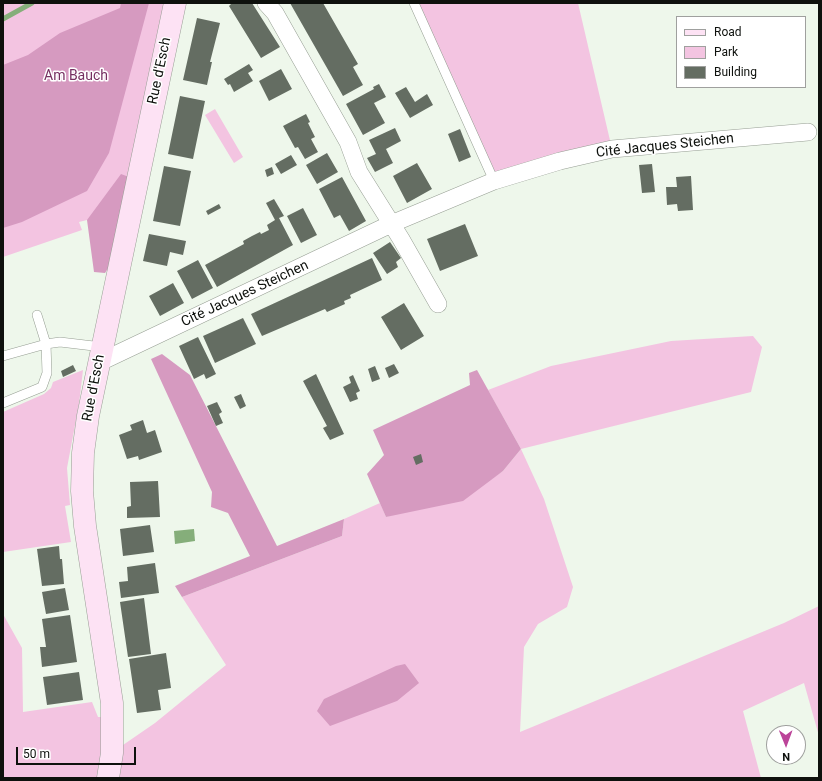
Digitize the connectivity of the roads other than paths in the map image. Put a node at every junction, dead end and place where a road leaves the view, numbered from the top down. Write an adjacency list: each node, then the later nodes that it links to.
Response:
1 (175, 3): 10 (main road, Rue d'Esch)
2 (266, 3): 6 (street)
3 (414, 3): 5 (lane)
4 (808, 132): 5 (street, Cité Jacques Steichen)
5 (494, 181): 6 (street, Cité Jacques Steichen)
6 (391, 224): 7 (street); 10 (street, Cité Jacques Steichen)
7 (438, 304)
8 (37, 314): 9 (lane)
9 (46, 344): 10 (lane); 11 (lane); 12 (lane)
10 (100, 355): 13 (main road, Rue d'Esch)
11 (3, 356)
12 (3, 403)
13 (108, 778)

